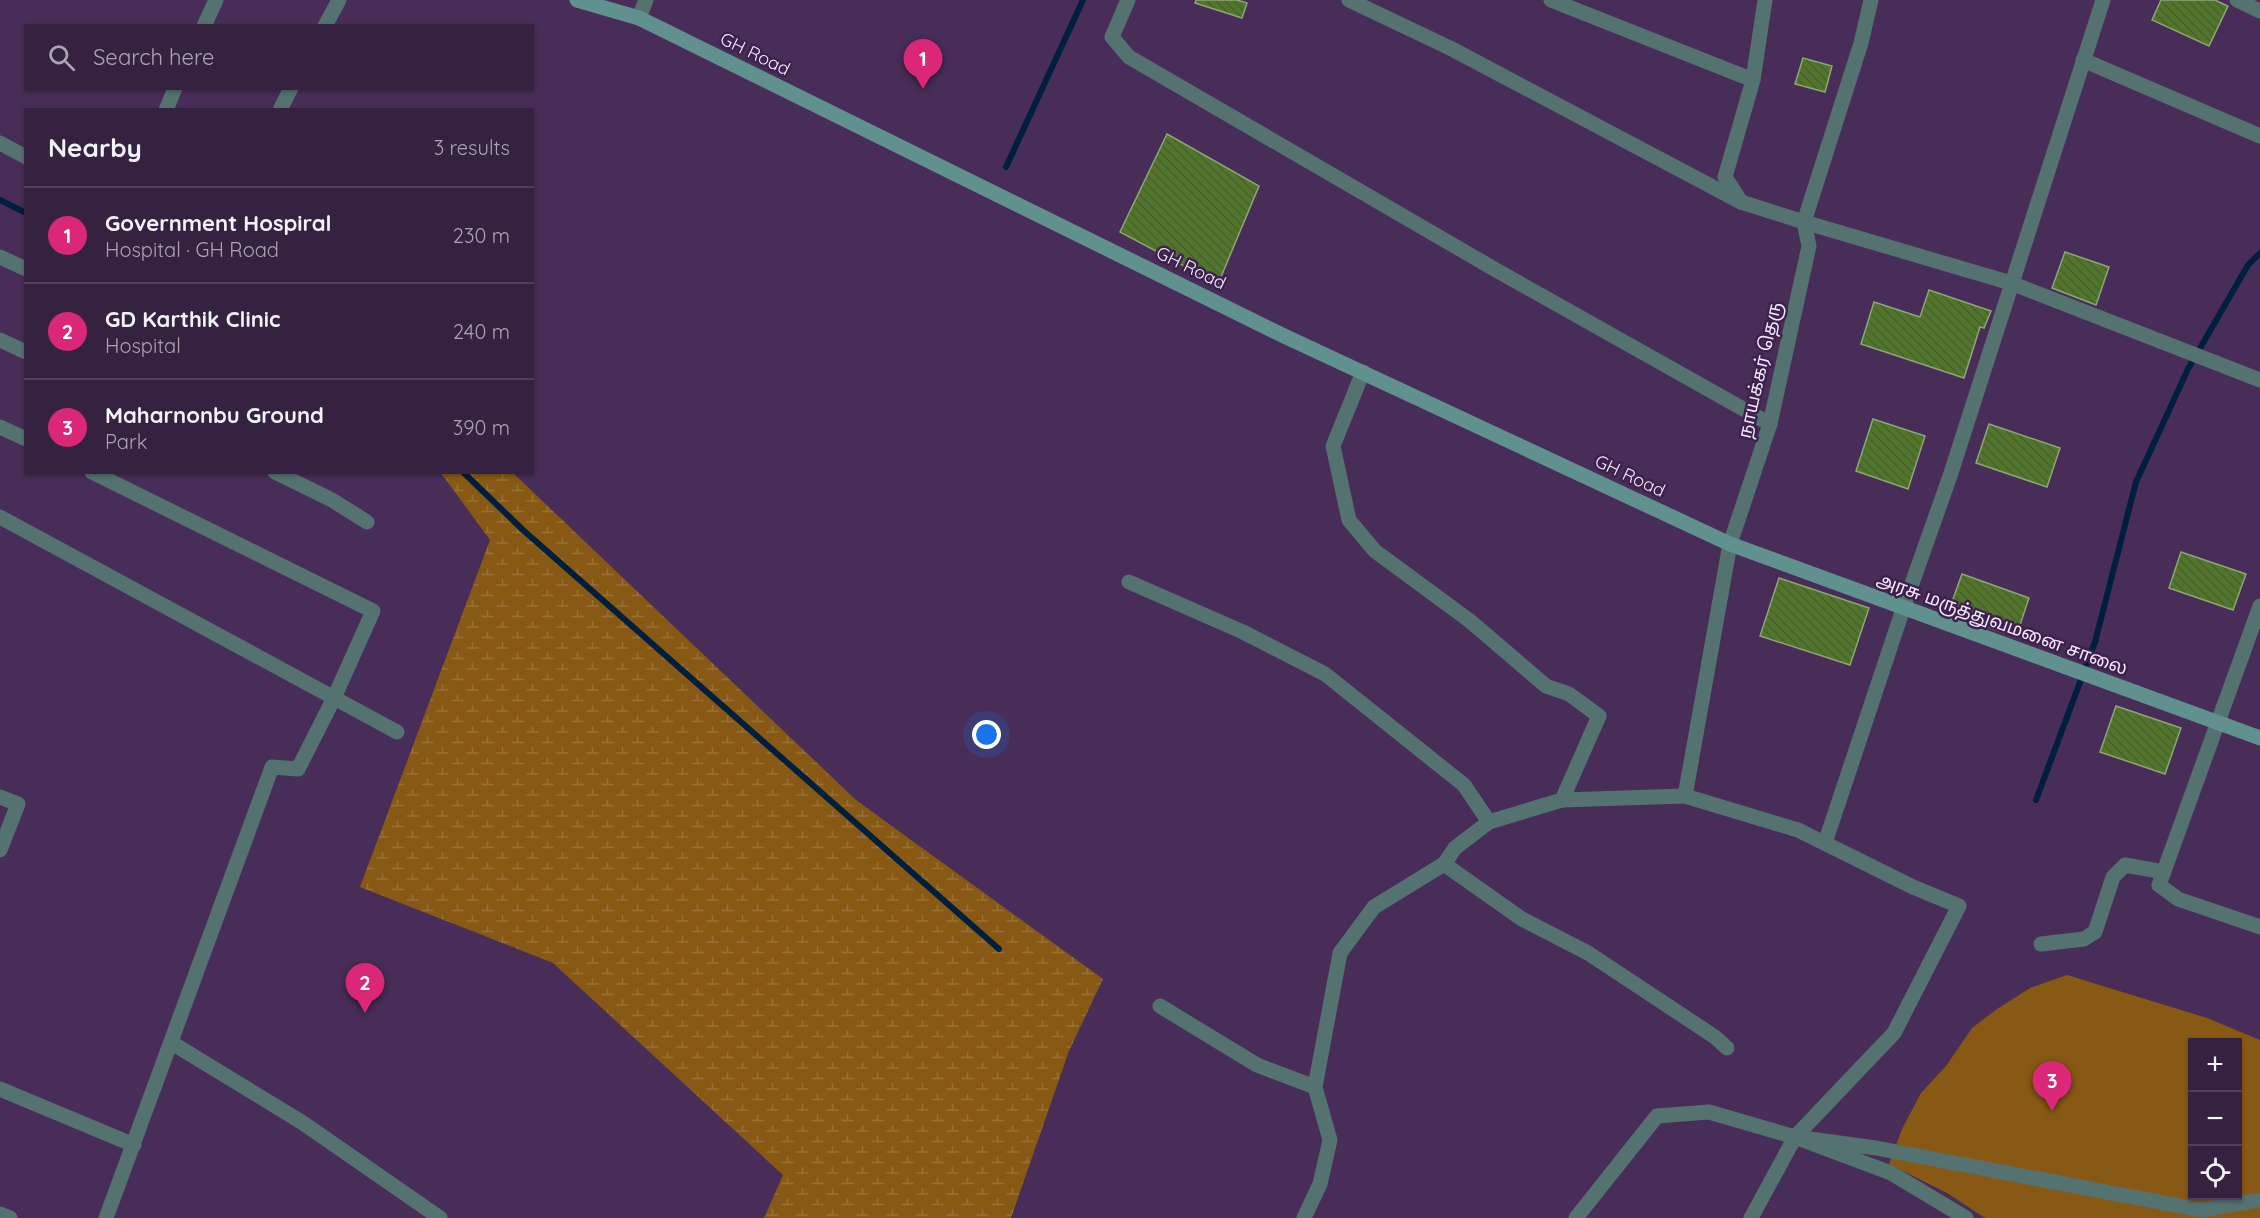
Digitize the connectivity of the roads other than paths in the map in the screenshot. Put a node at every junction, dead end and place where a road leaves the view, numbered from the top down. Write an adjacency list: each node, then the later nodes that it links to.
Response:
1 (216, 0): 14 (street)
2 (339, 0): 15 (street)
3 (577, 0): 13 (main road, GH Road)
4 (645, 0): 13 (street)
5 (1128, 0): 34 (street)
6 (1349, 0): 25 (street)
7 (1551, 0): 17 (street)
8 (1765, 0): 17 (street)
9 (1871, 0): 26 (street)
10 (2103, 0): 16 (street)
11 (2237, 0): 12 (street)
12 (2260, 11)
13 (639, 18): 32 (main road, GH Road)
14 (205, 24)
15 (326, 24)
16 (2083, 60): 22 (street); 29 (street)
17 (1754, 80): 25 (street)
18 (174, 90): 20 (street)
19 (290, 90): 21 (street)
20 (167, 108)
21 (281, 108)
22 (2260, 136)
23 (0, 143): 24 (street)
24 (24, 156)
25 (1742, 202): 26 (street)
26 (1804, 222): 29 (street); 34 (street, நாயக்கர் தெரு)
27 (0, 257): 28 (street)
28 (24, 268)
29 (2011, 283): 33 (street); 44 (street)
30 (0, 340): 31 (street)
31 (24, 351)
32 (1363, 372): 41 (main road, GH Road); 51 (street)
33 (2260, 380)
34 (1770, 424): 41 (street, நாயக்கர் தெரு)
35 (0, 427): 36 (street)
36 (24, 439)
37 (96, 474): 45 (street)
38 (279, 474): 40 (street)
39 (0, 517): 45 (street)
40 (367, 522)
41 (1730, 544): 44 (main road, அரசு மருத்துவமனை சாலை); 49 (street, நாயக்கர் தெரு)
42 (1129, 582): 52 (street)
43 (2260, 606): 46 (street)
44 (1903, 609): 46 (main road, அரசு மருத்துவமனை சாலை); 53 (street)
45 (334, 698): 47 (street); 60 (street)
46 (2217, 723): 48 (main road, அரசு மருத்துவமனை சாலை); 56 (street)
47 (397, 732)
48 (2260, 738)
49 (1685, 796): 51 (street); 53 (street)
50 (0, 797): 54 (street)
51 (1562, 800): 52 (street)
52 (1489, 822): 55 (street)
53 (1825, 843): 64 (street)
54 (0, 850)
55 (1444, 864): 61 (street); 62 (street)
56 (2164, 872): 57 (street); 58 (street)
57 (2260, 927)
58 (2041, 944)
59 (1160, 1006): 62 (street)
60 (172, 1043): 65 (street); 70 (street)
61 (1727, 1048)
62 (1316, 1087): 71 (street)
63 (0, 1089): 65 (street)
64 (1795, 1137): 66 (street); 72 (street); 73 (street); 74 (street)
65 (134, 1145): 69 (street)
66 (2260, 1200)
67 (0, 1214): 68 (street)
68 (10, 1218)
69 (106, 1218)
70 (440, 1218)
71 (1304, 1218)
72 (1576, 1218)
73 (1751, 1218)
74 (1966, 1218)

